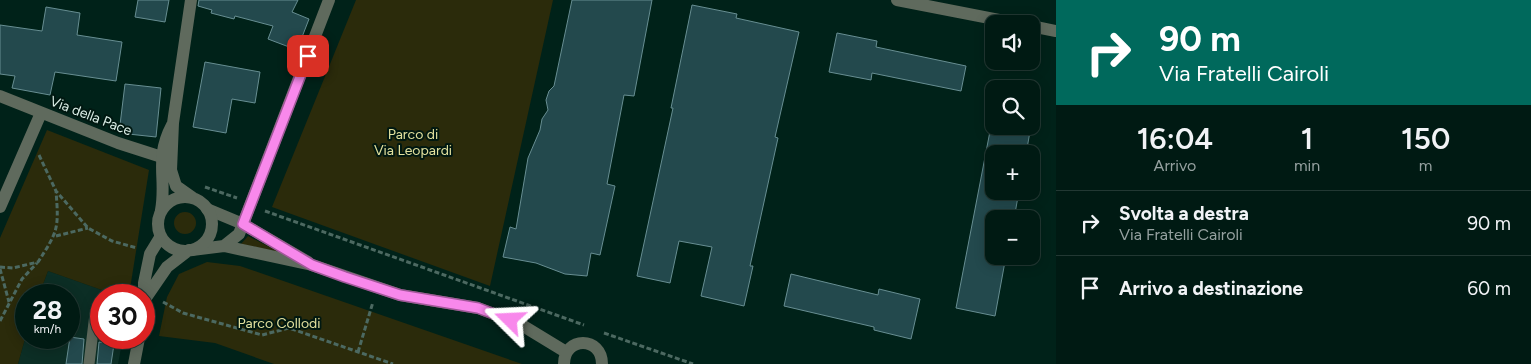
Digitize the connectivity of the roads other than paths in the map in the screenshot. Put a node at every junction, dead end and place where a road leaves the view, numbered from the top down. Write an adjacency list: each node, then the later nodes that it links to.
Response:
1 (191, 0): 9 (street)
2 (329, 0): 14 (street)
3 (897, 0): 4 (street)
4 (985, 17)
5 (1040, 27): 6 (street)
6 (1056, 30)
7 (0, 96): 8 (street, Via della Pace)
8 (41, 113): 9 (street, Via della Pace); 11 (street)
9 (167, 158): 10 (street); 13 (street)
10 (193, 198): 12 (street); 13 (street)
11 (0, 207)
12 (207, 209): 14 (street); 17 (street)
13 (161, 210): 15 (street)
14 (243, 224): 16 (street); 18 (street)
15 (161, 236): 17 (street); 19 (street)
16 (224, 246): 17 (street); 18 (street)
17 (190, 250): 20 (street)
18 (312, 265): 23 (street)
19 (144, 284)
20 (155, 286)
21 (90, 349): 24 (lane)
22 (136, 349): 25 (street)
23 (565, 358): 26 (street)
24 (88, 364)
25 (134, 364)
26 (605, 364)

